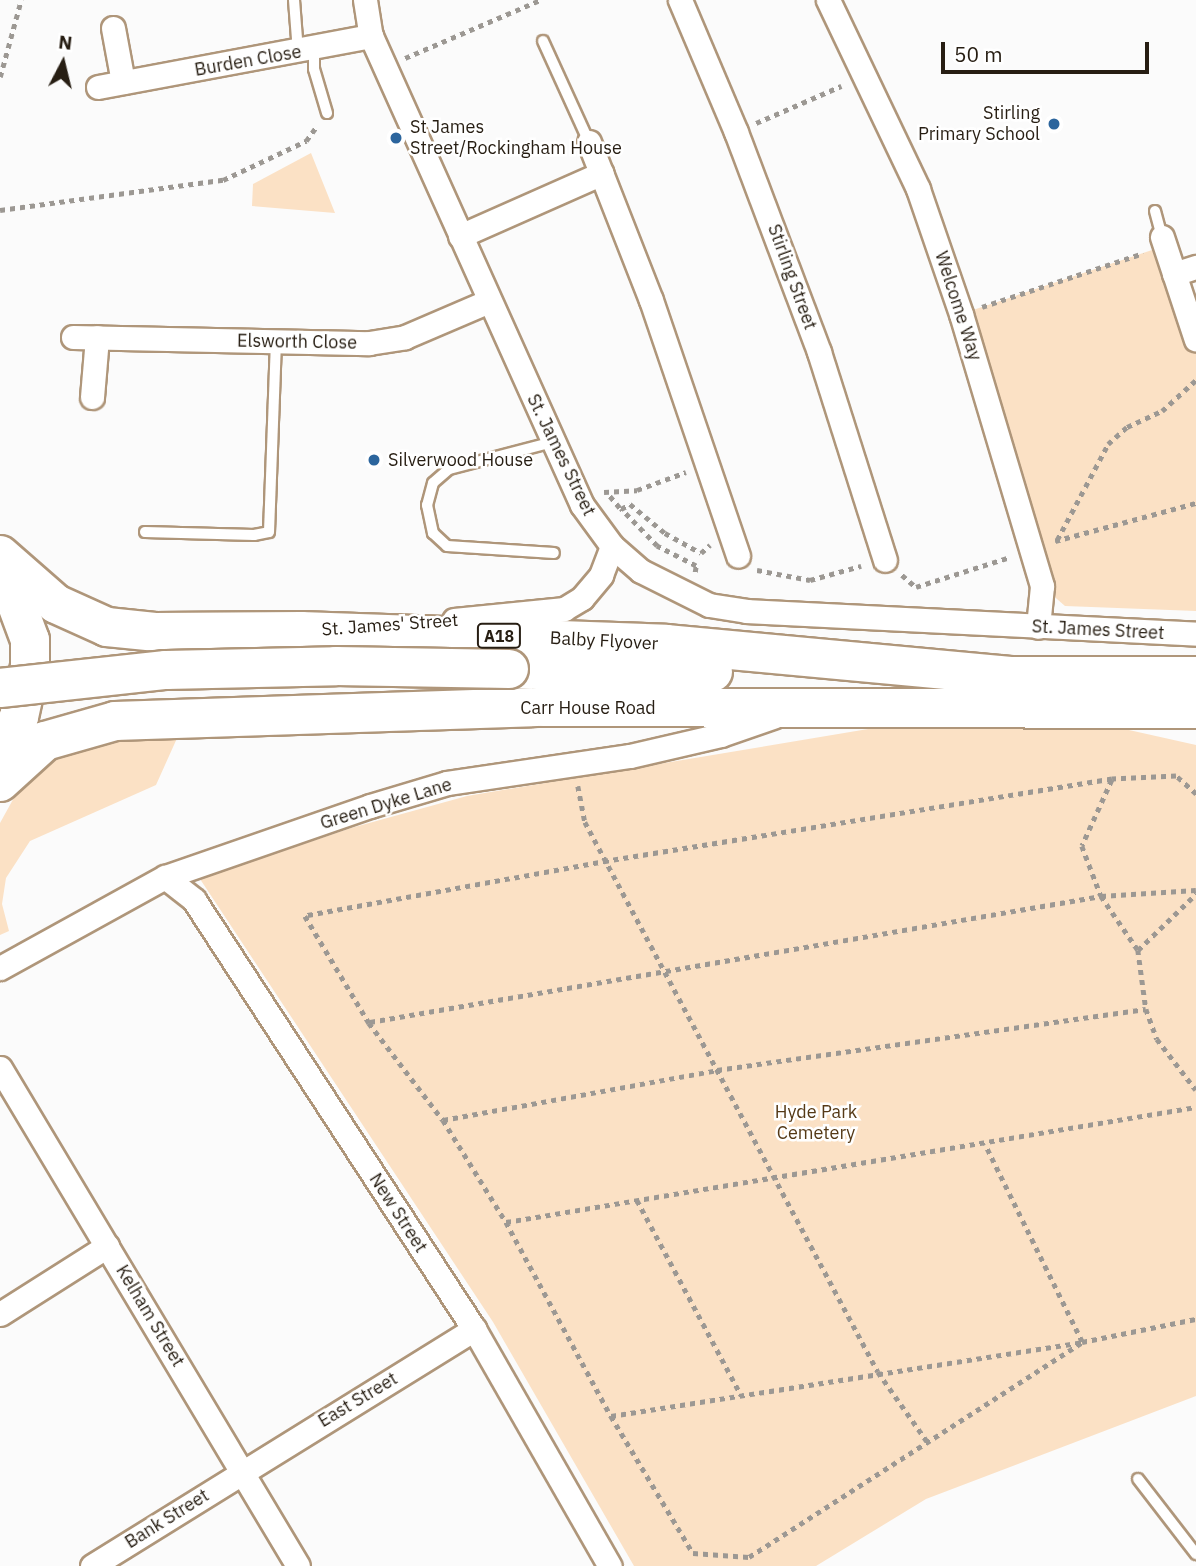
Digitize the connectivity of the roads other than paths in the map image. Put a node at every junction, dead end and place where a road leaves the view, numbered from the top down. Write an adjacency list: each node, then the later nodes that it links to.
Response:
1 (294, 0): 8 (lane)
2 (365, 0): 6 (street, St. James Street)
3 (680, 0): 30 (street, Stirling Street)
4 (828, 0): 31 (street, Welcome Way)
5 (113, 28): 9 (street)
6 (371, 36): 8 (street, Burden Close); 15 (street, St. James Street)
7 (543, 41): 12 (lane)
8 (306, 50): 9 (street, Burden Close); 11 (lane)
9 (123, 82): 10 (street, Burden Close)
10 (98, 87)
11 (327, 113)
12 (589, 142): 13 (street)
13 (602, 173): 15 (street); 28 (street)
14 (1155, 211): 16 (lane)
15 (460, 236): 18 (street, St. James Street)
16 (1163, 241): 17 (street)
17 (1185, 271): 21 (street)
18 (489, 301): 22 (street, Elsworth Close); 24 (street, St. James Street)
19 (73, 337): 20 (street, Elsworth Close)
20 (97, 337): 22 (street, Elsworth Close); 23 (street)
21 (1196, 340)
22 (275, 341): 25 (lane)
23 (92, 397)
24 (553, 442): 26 (street, St. James Street); 27 (lane)
25 (145, 532)
26 (612, 547): 31 (street, St. James Street); 32 (street, St. James' Street)
27 (554, 553)
28 (738, 556)
29 (0, 558): 32 (highway, Balby Flyover / A18); 39 (highway, Balby Flyover)
30 (885, 560)
31 (1038, 627): 33 (street, St. James Street)
32 (301, 631): 35 (highway, Balby Flyover / A18)
33 (1196, 634)
34 (1196, 676): 35 (highway, Carr House Road / A18)
35 (1020, 677): 36 (highway, Carr House Road / A18, bridge)
36 (0, 688)
37 (1196, 709): 38 (highway, Carr House Road)
38 (796, 710): 40 (highway, Carr House Road); 41 (street, Green Dyke Lane)
39 (0, 759)
40 (0, 782)
41 (165, 877): 42 (street, Green Dyke Lane); 46 (street, New Street)
42 (0, 968)
43 (0, 1068): 44 (street, Kelham Street)
44 (107, 1245): 45 (street); 47 (street, Kelham Street)
45 (0, 1314)
46 (474, 1329): 47 (street, East Street); 52 (street, New Street)
47 (242, 1471): 50 (street, Bank Street); 51 (street, Kelham Street)
48 (1139, 1479): 49 (lane)
49 (1196, 1554)
50 (92, 1566)
51 (298, 1566)
52 (610, 1566)

